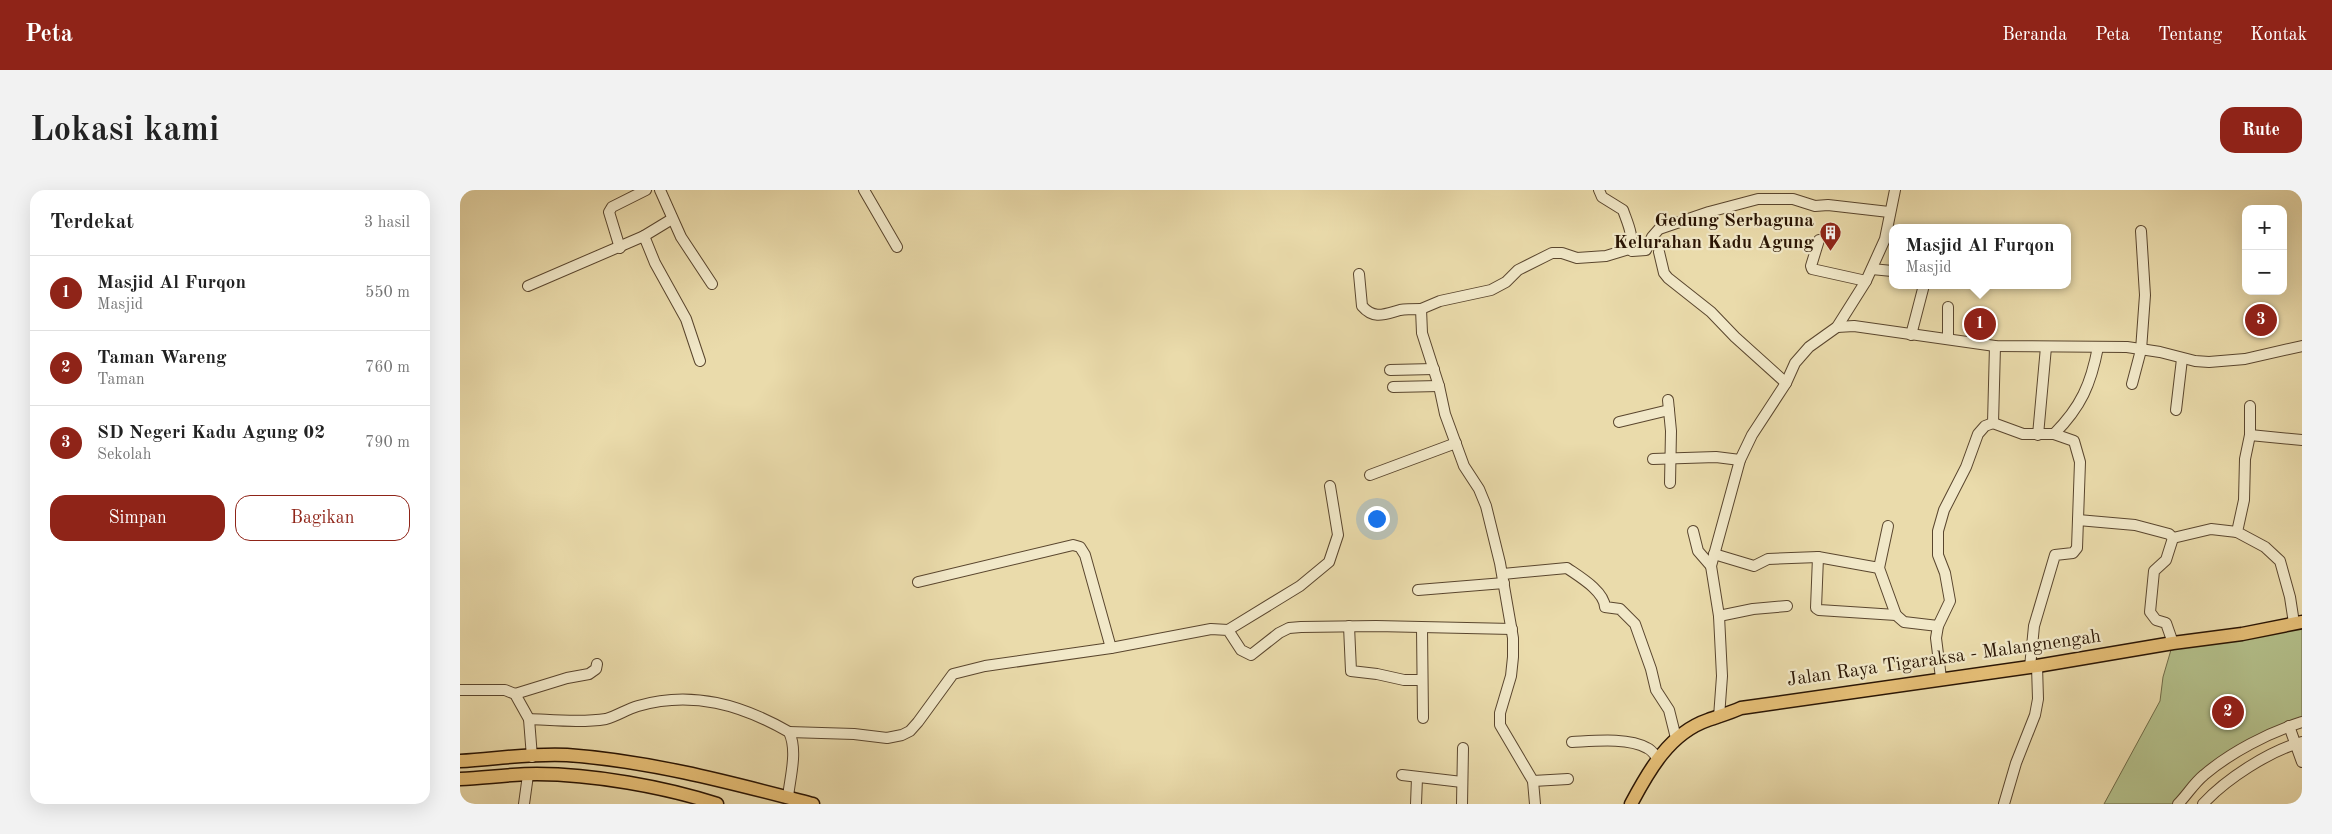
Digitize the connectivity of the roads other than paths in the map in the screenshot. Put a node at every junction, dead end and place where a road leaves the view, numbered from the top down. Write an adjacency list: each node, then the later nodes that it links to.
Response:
1 (646, 190): 12 (street)
2 (660, 190): 7 (street)
3 (864, 190): 11 (street)
4 (1599, 190): 13 (street)
5 (1895, 190): 6 (street)
6 (1890, 212): 13 (street); 15 (street)
7 (672, 220): 9 (street); 19 (street)
8 (2141, 231): 31 (street)
9 (644, 236): 12 (street); 33 (street)
10 (1820, 240): 18 (street)
11 (897, 247)
12 (620, 248): 20 (street)
13 (1629, 249): 23 (street)
14 (1658, 252): 36 (street)
15 (1872, 269): 16 (street); 18 (street)
16 (1889, 271)
17 (1359, 274): 23 (street)
18 (1866, 281): 24 (street)
19 (712, 284)
20 (528, 286)
21 (1923, 289): 25 (street)
22 (1948, 307): 26 (street)
23 (1420, 309): 34 (street)
24 (1837, 327): 25 (street); 36 (street)
25 (1911, 335): 26 (street)
26 (1948, 339): 27 (street)
27 (1995, 346): 29 (street); 43 (street)
28 (2302, 346): 32 (street)
29 (2046, 347): 30 (street); 46 (street)
30 (2098, 347): 31 (street); 44 (street)
31 (2142, 350): 32 (street); 37 (street)
32 (2182, 359): 41 (street)
33 (700, 361)
34 (1434, 369): 35 (street); 38 (street)
35 (1390, 370)
36 (1786, 383): 51 (street)
37 (2132, 384)
38 (1439, 386): 39 (street); 48 (street)
39 (1393, 387)
40 (2250, 406): 45 (street)
41 (2176, 410)
42 (1619, 422): 49 (street)
43 (1993, 423): 46 (street); 72 (street)
44 (2054, 434): 46 (street); 55 (street)
45 (2250, 435): 47 (street); 58 (street)
46 (2038, 436)
47 (2302, 440)
48 (1456, 443): 52 (street); 64 (street)
49 (1670, 458): 50 (street); 51 (street); 53 (street)
50 (1653, 459)
51 (1740, 460): 60 (street)
52 (1370, 475)
53 (1670, 483)
54 (1330, 486): 75 (street)
55 (2078, 520): 59 (street); 79 (street)
56 (1888, 526): 63 (street)
57 (1693, 532): 62 (street)
58 (2237, 532): 59 (street); 70 (street)
59 (2173, 538): 76 (street)
60 (1714, 554): 61 (street); 62 (street)
61 (1818, 557): 63 (street); 68 (street)
62 (1711, 566): 69 (street)
63 (1879, 568): 68 (street)
64 (1503, 578): 66 (street); 74 (street); 90 (street)
65 (918, 582): 77 (street)
66 (1418, 590)
67 (1787, 606): 69 (street)
68 (1896, 615): 72 (street)
69 (1719, 616): 84 (street)
70 (2298, 622): 76 (main road, Jalan Raya Tigaraksa - Malangnengah)
71 (1349, 626): 73 (street); 75 (street); 81 (street)
72 (1938, 626): 80 (street)
73 (1422, 628): 74 (street); 81 (street)
74 (1512, 629): 103 (street)
75 (1228, 630): 77 (street)
76 (2173, 643): 79 (main road, Jalan Raya Tigaraksa - Malangnengah)
77 (1111, 648): 89 (street)
78 (597, 664): 83 (street)
79 (2034, 667): 80 (main road, Jalan Raya Tigaraksa - Malangnengah); 113 (street)
80 (1941, 678): 84 (main road, Jalan Raya Tigaraksa - Malangnengah)
81 (1422, 680): 85 (street)
82 (460, 690): 83 (street)
83 (515, 694): 86 (street)
84 (1719, 717): 90 (main road, Jalan Raya Tigaraksa - Malangnengah)
85 (1423, 718)
86 (529, 719): 89 (street); 94 (street)
87 (2302, 722): 88 (street)
88 (2288, 726): 92 (street); 114 (street)
89 (789, 732): 105 (street)
90 (1676, 738): 95 (main road, Jalan Raya Tigaraksa - Malangnengah)
91 (1572, 742): 95 (street)
92 (2298, 742): 97 (street); 115 (street)
93 (1463, 748): 104 (street)
94 (532, 757): 96 (main road); 105 (main road)
95 (1658, 759): 112 (main road, Jalan Raya Tigaraksa - Malangnengah)
96 (460, 761)
97 (2302, 762)
98 (528, 775): 101 (main road); 106 (street); 107 (main road)
99 (1402, 775): 100 (street)
100 (1417, 778): 104 (street); 109 (street)
101 (460, 779)
102 (1568, 779): 103 (street)
103 (1533, 781): 111 (street)
104 (1462, 782): 110 (street)
105 (788, 797): 108 (main road)
106 (524, 804)
107 (717, 804)
108 (813, 804)
109 (1416, 804)
110 (1462, 804)
111 (1535, 804)
112 (1631, 804)
113 (2004, 804)
114 (2178, 804)
115 (2203, 804)

